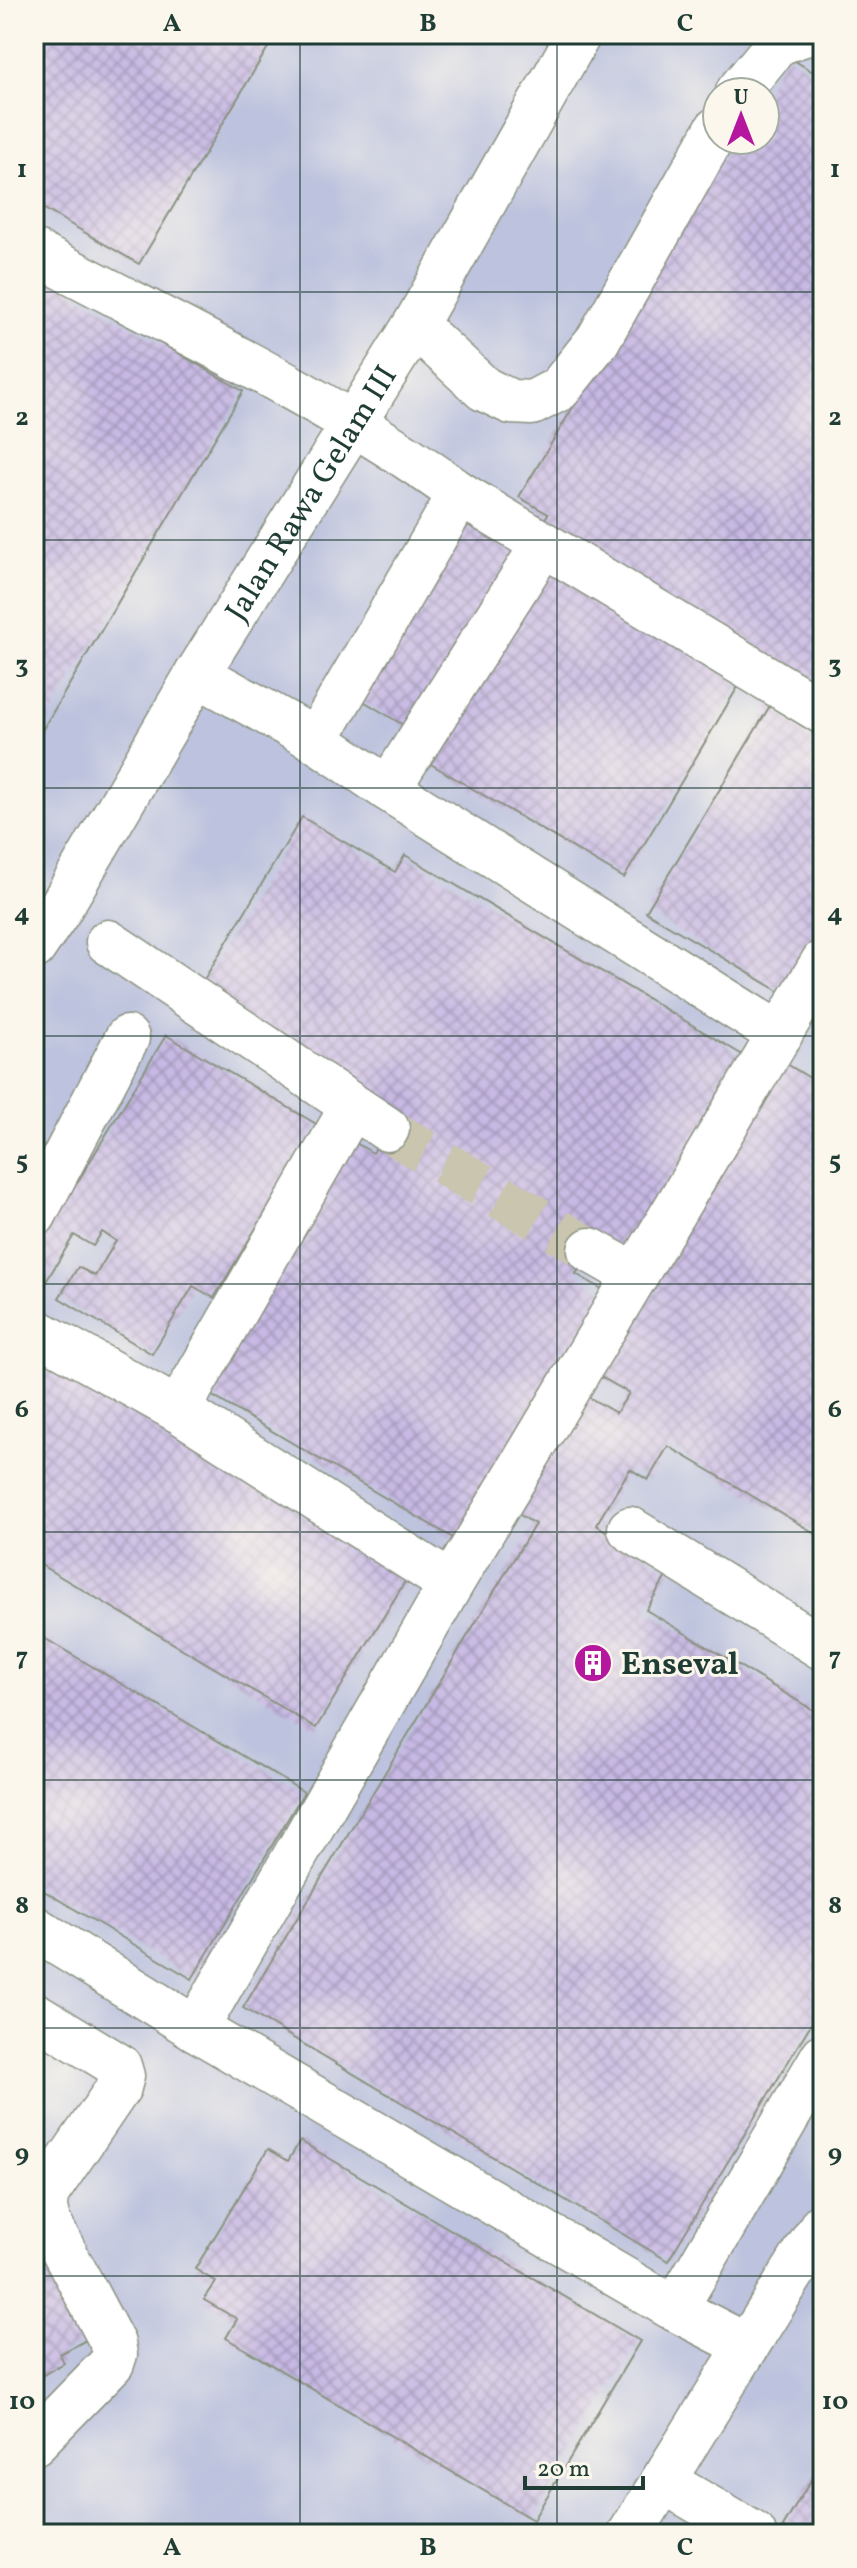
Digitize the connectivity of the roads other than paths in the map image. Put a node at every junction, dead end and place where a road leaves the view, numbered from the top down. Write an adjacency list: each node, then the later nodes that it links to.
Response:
1 (579, 34): 6 (street, Jalan Rawa Gelam III)
2 (804, 34): 3 (street)
3 (751, 76)
4 (702, 156): 6 (street)
5 (34, 252): 7 (street)
6 (415, 325): 7 (street, Jalan Rawa Gelam III)
7 (353, 424): 8 (street); 10 (street, Jalan Rawa Gelam III)
8 (460, 494): 9 (street); 12 (street)
9 (543, 545): 11 (street); 13 (street)
10 (197, 674): 12 (street); 14 (street, Jalan Rawa Gelam III)
11 (823, 712)
12 (316, 740): 13 (street)
13 (388, 789): 18 (street)
14 (47, 901): 16 (street, Jalan Rawa Gelam III)
15 (108, 942): 24 (street)
16 (34, 947)
17 (823, 962): 18 (street)
18 (780, 1035): 22 (street)
19 (127, 1038): 20 (street)
20 (34, 1215)
21 (590, 1250): 22 (street)
22 (636, 1276): 26 (street)
23 (34, 1330): 24 (street)
24 (178, 1410): 26 (street)
25 (630, 1529): 27 (street)
26 (451, 1584): 30 (street)
27 (823, 1648)
28 (34, 1928): 30 (street)
29 (34, 2014): 35 (street)
30 (196, 2029): 33 (street)
31 (823, 2056): 33 (street)
32 (822, 2229): 34 (street)
33 (675, 2309): 34 (street)
34 (747, 2346): 36 (street)
35 (34, 2443)
36 (665, 2478): 37 (street); 38 (street)
37 (732, 2528)
38 (630, 2534)

